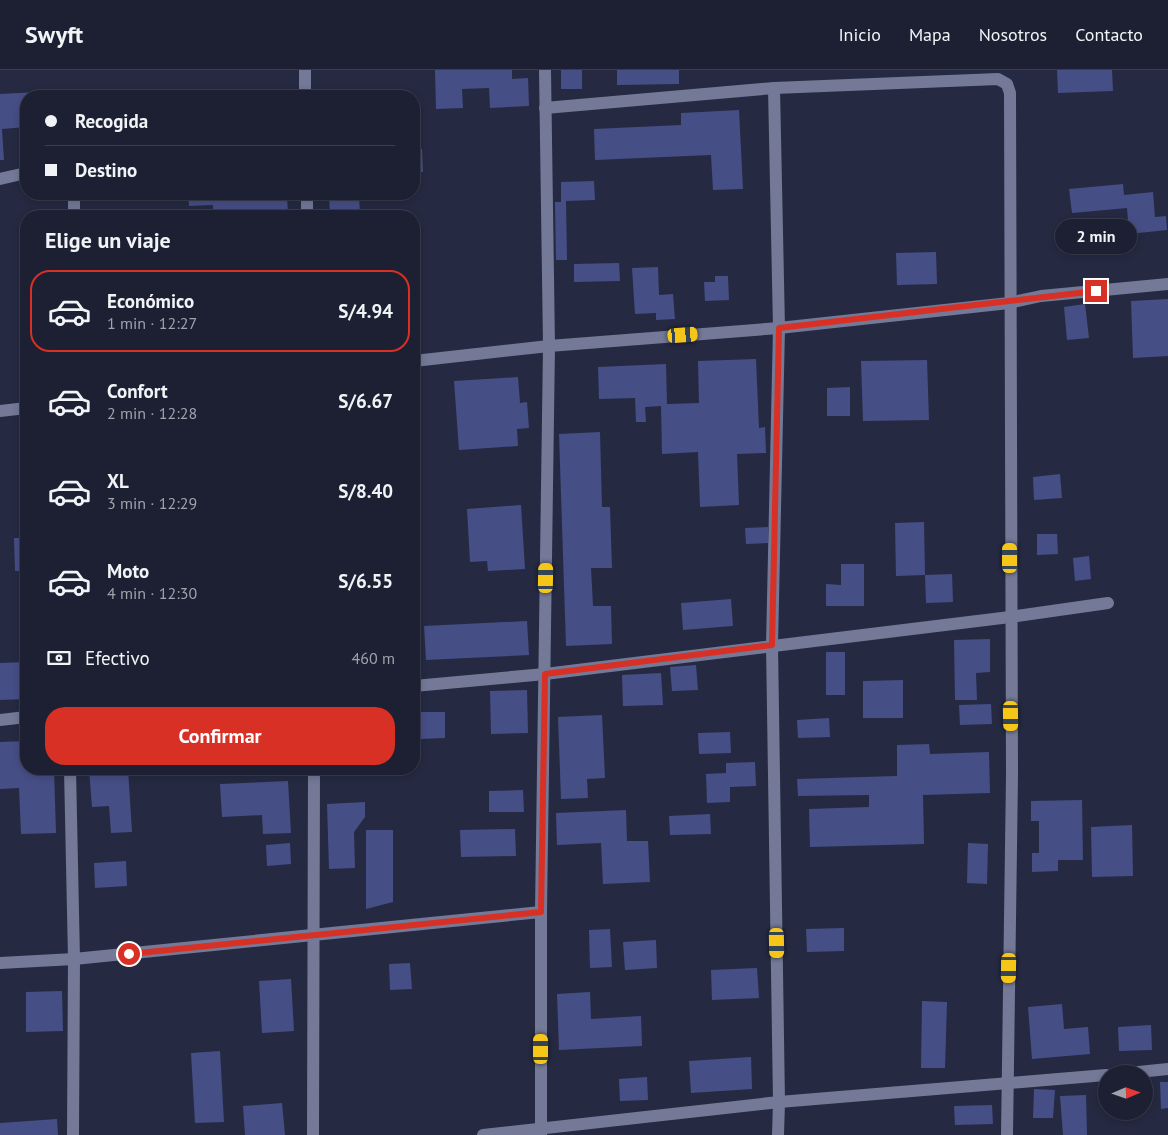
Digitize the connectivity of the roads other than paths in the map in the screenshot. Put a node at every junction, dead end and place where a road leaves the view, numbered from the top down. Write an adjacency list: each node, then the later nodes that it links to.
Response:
1 (305, 70): 4 (street)
2 (545, 70): 5 (street)
3 (774, 88): 5 (street); 9 (street); 10 (street)
4 (305, 90)
5 (545, 108): 11 (street)
6 (20, 174): 7 (street)
7 (0, 178)
8 (1168, 284): 9 (street)
9 (1009, 303): 10 (street); 16 (street)
10 (779, 328): 11 (street); 17 (street)
11 (549, 346): 12 (street); 18 (street)
12 (420, 360)
13 (20, 409): 14 (street)
14 (0, 411)
15 (1108, 602): 16 (street)
16 (1010, 618): 17 (street); 31 (street)
17 (772, 645): 18 (street); 32 (street)
18 (545, 674): 19 (street); 24 (street)
19 (420, 685)
20 (20, 718): 21 (street)
21 (0, 720)
22 (70, 775): 26 (street)
23 (314, 775): 25 (street)
24 (541, 912): 25 (street); 33 (street)
25 (314, 935): 26 (street); 35 (street)
26 (74, 959): 27 (street); 34 (street)
27 (0, 963)
28 (1168, 1069): 29 (street)
29 (1153, 1071)
30 (1098, 1076): 31 (street)
31 (1008, 1084): 32 (street); 38 (street)
32 (779, 1102): 33 (street); 37 (street)
33 (541, 1131): 36 (street)
34 (74, 1135)
35 (313, 1135)
36 (483, 1135)
37 (778, 1135)
38 (1007, 1135)

